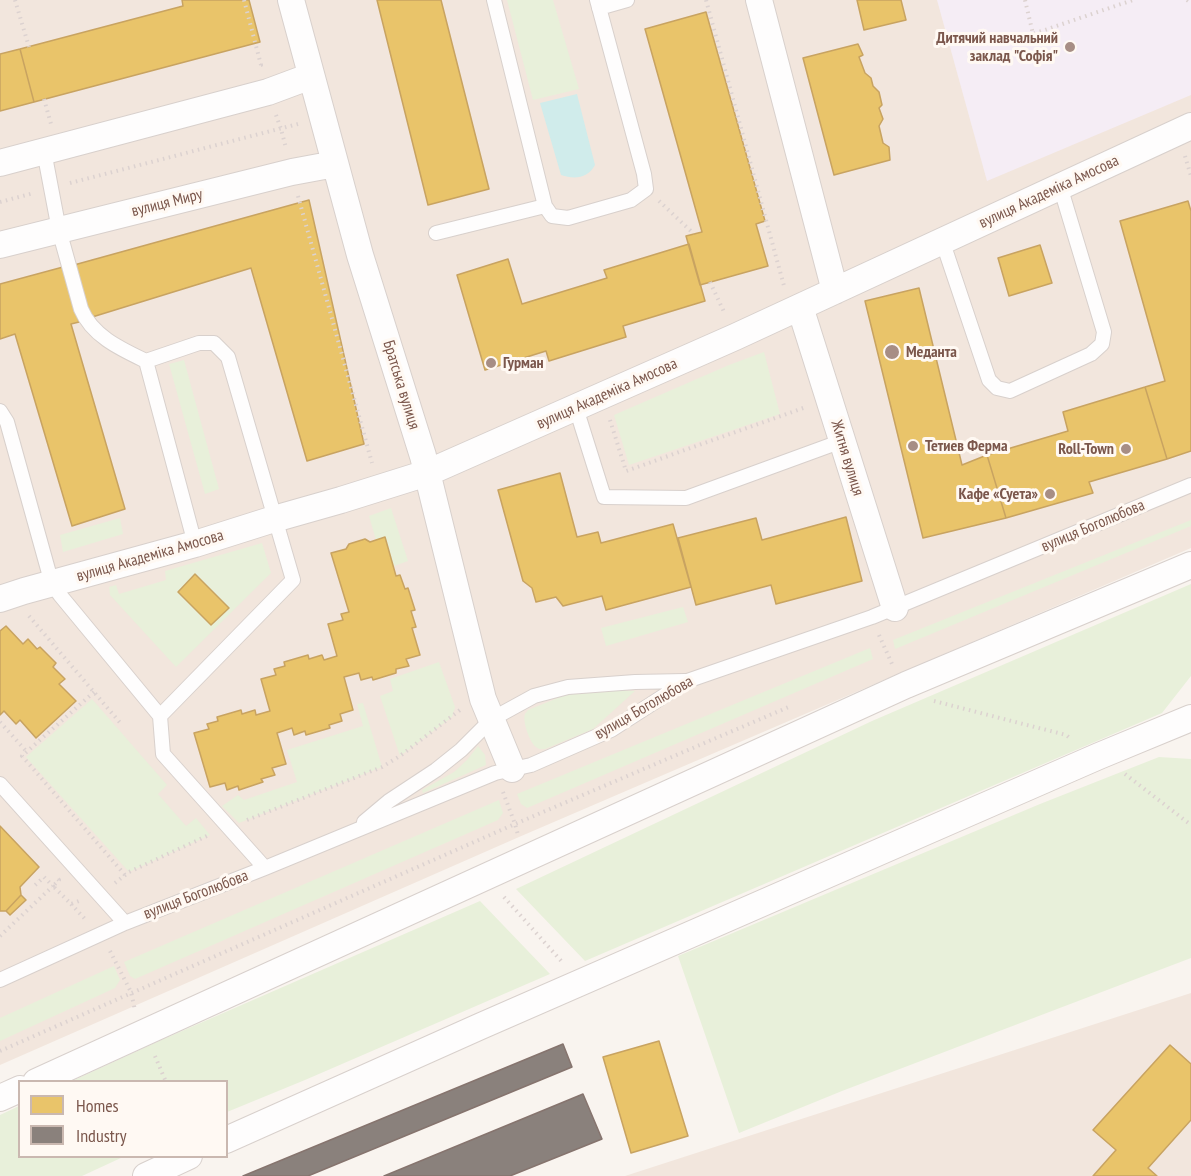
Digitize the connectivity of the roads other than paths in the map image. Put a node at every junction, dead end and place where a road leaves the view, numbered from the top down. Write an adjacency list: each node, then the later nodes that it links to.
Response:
1 (291, 0): 6 (street, Братська вулиця)
2 (494, 0): 12 (lane)
3 (627, 0): 5 (lane)
4 (759, 0): 17 (street)
5 (598, 4): 12 (lane)
6 (311, 76): 8 (street); 10 (street, Братська вулиця)
7 (1187, 138): 11 (street, вулиця Академіка Амосова)
8 (44, 151): 9 (street); 13 (lane)
9 (0, 163)
10 (335, 164): 13 (street, вулиця Миру); 23 (street, Братська вулиця)
11 (1060, 186): 15 (street, вулиця Академіка Амосова); 15 (lane)
12 (545, 206): 14 (lane)
13 (59, 230): 16 (street, вулиця Миру); 19 (lane)
14 (436, 234)
15 (942, 240): 17 (street, вулиця Академіка Амосова)
16 (0, 245)
17 (835, 291): 18 (street, вулиця Академіка Амосова)
18 (793, 299): 20 (street, вулиця Академіка Амосова); 22 (street, Житня вулиця)
19 (146, 361): 25 (lane); 26 (lane)
20 (576, 408): 22 (lane); 23 (street, вулиця Академіка Амосова)
21 (0, 411): 28 (lane)
22 (842, 441): 30 (street, Житня вулиця)
23 (427, 472): 25 (street, вулиця Академіка Амосова); 34 (street, Братська вулиця)
24 (1191, 485): 30 (lane, вулиця Боголюбова)
25 (274, 519): 26 (street, вулиця Академіка Амосова); 32 (lane)
26 (195, 544): 28 (street, вулиця Академіка Амосова)
27 (1191, 565): 41 (street)
28 (52, 584): 29 (street, вулиця Академіка Амосова); 32 (lane)
29 (0, 599)
30 (896, 608): 31 (lane, вулиця Боголюбова)
31 (687, 681): 34 (lane); 35 (lane, вулиця Боголюбова)
32 (160, 716): 38 (lane)
33 (1191, 718): 44 (street)
34 (492, 719): 35 (street, Братська вулиця); 37 (lane)
35 (512, 770): 37 (lane, вулиця Боголюбова)
36 (0, 784): 39 (lane)
37 (354, 831): 38 (lane, вулиця Боголюбова)
38 (265, 868): 39 (lane, вулиця Боголюбова)
39 (125, 923): 40 (lane, вулиця Боголюбова)
40 (0, 980)
41 (40, 1080)
42 (18, 1090): 43 (street)
43 (0, 1098)
44 (228, 1139)
45 (185, 1158): 46 (street)
46 (146, 1176)

